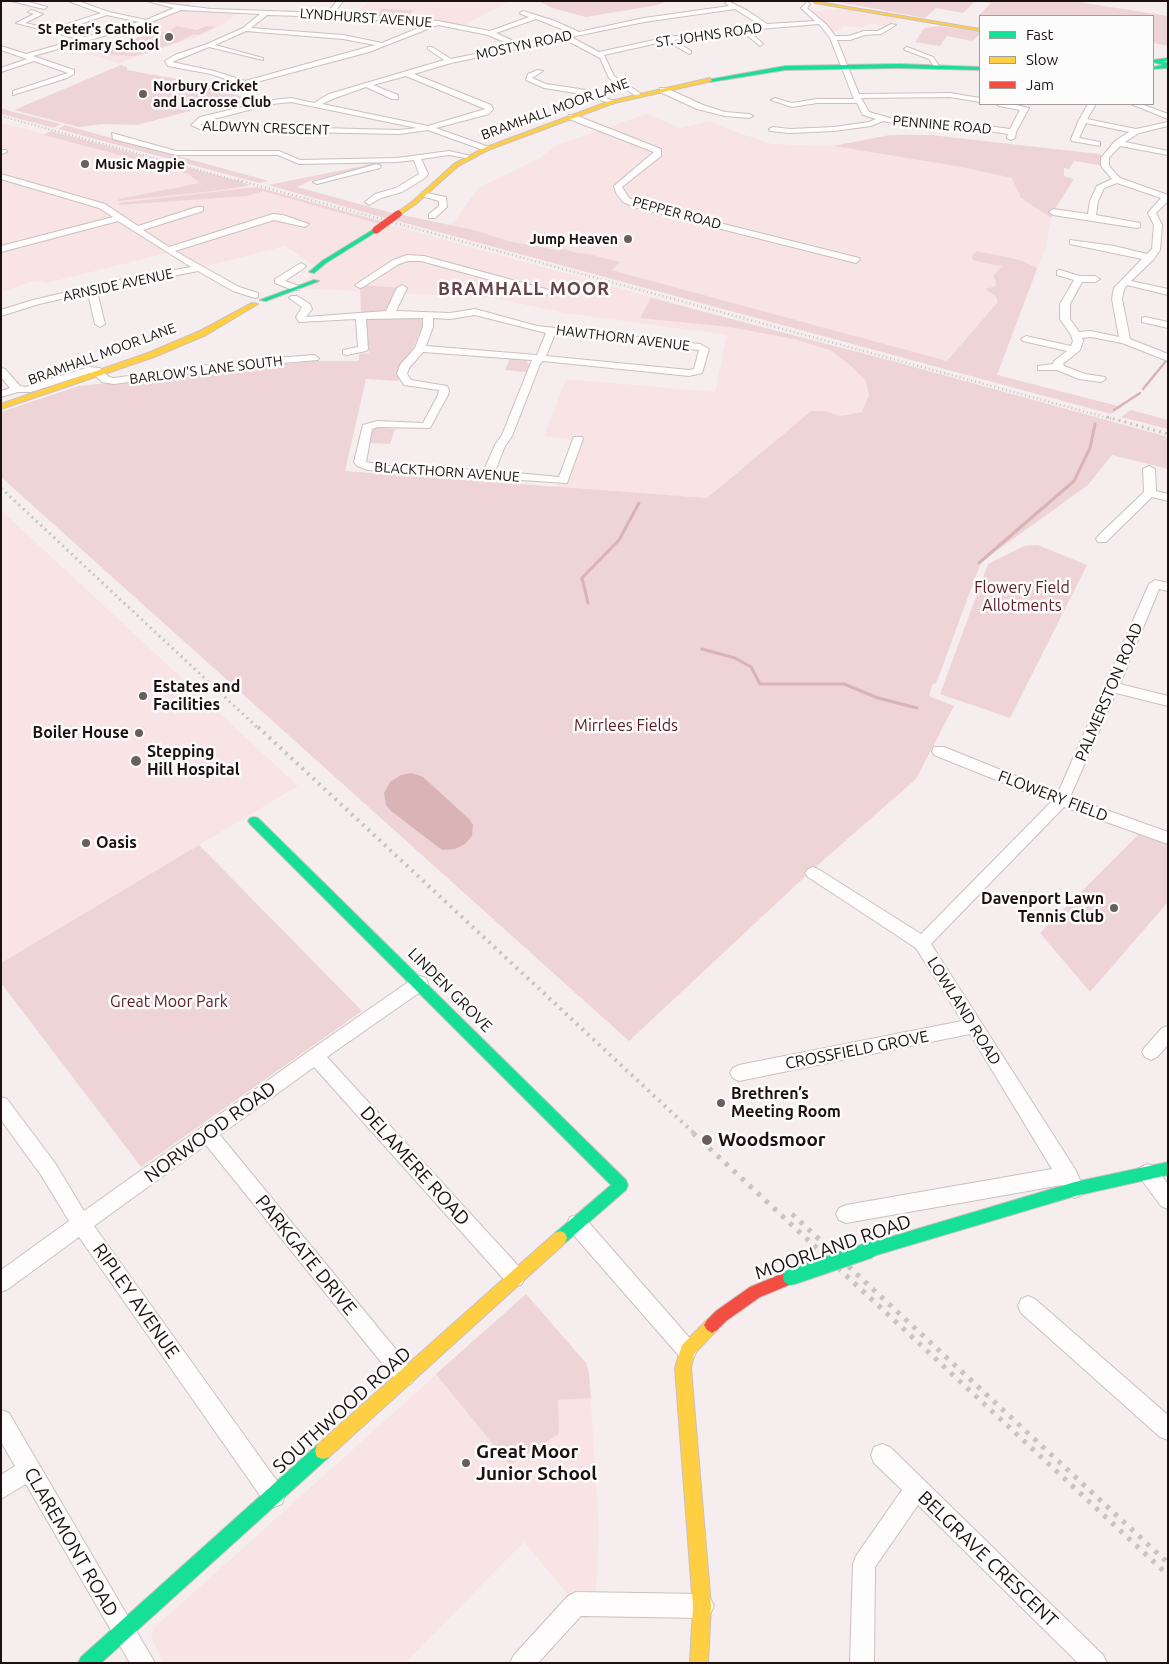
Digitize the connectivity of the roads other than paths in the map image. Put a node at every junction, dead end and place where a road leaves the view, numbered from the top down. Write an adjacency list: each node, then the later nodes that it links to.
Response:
1 (14, 1): 6 (street)
2 (71, 1): 12 (street)
3 (150, 1): 9 (street, LYNDHURST AVENUE)
4 (340, 1): 15 (street)
5 (724, 1): 10 (street)
6 (30, 2): 8 (street)
7 (809, 3): 18 (street, PENNINE ROAD); 25 (street)
8 (44, 7)
9 (180, 8): 13 (street, LYNDHURST AVENUE); 17 (street)
10 (736, 8): 21 (street); 27 (street, MOSTYN ROAD)
11 (31, 12): 24 (street)
12 (107, 13): 17 (street); 24 (street)
13 (265, 13): 15 (street, LYNDHURST AVENUE); 22 (street)
14 (523, 13): 16 (street)
15 (328, 15): 19 (street, LYNDHURST AVENUE)
16 (536, 17): 26 (street); 27 (street)
17 (147, 22): 30 (street)
18 (821, 22): 21 (street, ST. JOHNS ROAD); 29 (street, PENNINE ROAD)
19 (438, 23): 26 (street, LYNDHURST AVENUE); 34 (street)
20 (893, 25): 29 (street)
21 (766, 26): 23 (street, ST. JOHNS ROAD)
22 (245, 29): 33 (street); 34 (street)
23 (743, 29): 31 (street, ST. JOHNS ROAD); 32 (street)
24 (55, 30): 30 (street)
25 (979, 30)
26 (490, 33): 35 (street, LYNDHURST AVENUE)
27 (579, 34): 28 (street, MOSTYN ROAD)
28 (565, 36): 35 (street, MOSTYN ROAD); 40 (street)
29 (833, 38): 47 (street, PENNINE ROAD)
30 (88, 39): 41 (street)
31 (668, 39): 39 (street); 40 (street, ST. JOHNS ROAD)
32 (760, 44)
33 (209, 45): 42 (street); 44 (street)
34 (383, 45): 53 (street)
35 (519, 46): 45 (street, MOSTYN ROAD)
36 (1, 48): 41 (street)
37 (430, 48): 45 (street)
38 (907, 49): 48 (street)
39 (689, 52)
40 (599, 54): 58 (street)
41 (25, 56): 43 (street)
42 (177, 56): 46 (street); 46 (street)
43 (33, 59): 50 (street); 57 (street)
44 (261, 59)
45 (450, 61): 52 (street, MOSTYN ROAD)
46 (175, 66): 53 (street)
47 (843, 66): 48 (street, BRAMHALL MOOR LANE); 56 (street, BRAMHALL MOOR LANE); 60 (street, PENNINE ROAD)
48 (937, 67): 49 (street, BRAMHALL MOOR LANE)
49 (979, 69)
50 (1, 70)
51 (540, 71): 63 (street)
52 (406, 73): 54 (street, MOSTYN ROAD); 77 (street)
53 (244, 83): 55 (street)
54 (366, 85): 59 (street); 64 (street, MOSTYN ROAD)
55 (223, 89)
56 (663, 90): 58 (street, BRAMHALL MOOR LANE); 71 (street)
57 (16, 93)
58 (637, 95): 63 (street, BRAMHALL MOOR LANE)
59 (395, 97)
60 (857, 98): 61 (street); 62 (street); 74 (street, PENNINE ROAD)
61 (775, 100)
62 (979, 100)
63 (612, 102): 72 (street, BRAMHALL MOOR LANE)
64 (317, 104): 77 (street, ALDWYN CRESCENT); 77 (street, ALDWYN CRESCENT)
65 (1012, 105): 69 (street)
66 (1091, 105): 75 (street)
67 (1130, 105): 70 (street)
68 (1138, 105): 73 (street)
69 (1026, 106): 74 (street, PENNINE ROAD)
70 (1150, 113)
71 (749, 116)
72 (572, 117): 83 (street, BRAMHALL MOOR LANE); 109 (street, PEPPER ROAD)
73 (1168, 117)
74 (882, 119): 78 (street)
75 (1083, 120): 79 (street); 82 (street)
76 (1168, 124): 79 (street)
77 (428, 128): 83 (street, ALDWYN CRESCENT)
78 (773, 129)
79 (1136, 131): 81 (street)
80 (115, 134): 88 (street)
81 (1118, 143): 84 (street); 91 (street)
82 (1097, 144)
83 (486, 149): 85 (street, BRAMHALL MOOR LANE)
84 (1165, 153)
85 (471, 157): 86 (street); 93 (street, BRAMHALL MOOR LANE)
86 (417, 158): 87 (street); 95 (street)
87 (389, 160): 88 (street); 92 (street)
88 (304, 162): 89 (street)
89 (292, 168)
90 (1, 176): 100 (street)
91 (1117, 180): 94 (street); 99 (street)
92 (317, 182)
93 (425, 194): 98 (street); 120 (street, BRAMHALL MOOR LANE, bridge)
94 (1167, 198): 103 (street)
95 (369, 202)
96 (200, 208): 104 (street)
97 (1053, 212): 99 (street)
98 (432, 216)
99 (1092, 217): 102 (street)
100 (119, 218): 104 (street); 106 (street)
101 (305, 224): 107 (street)
102 (1137, 225)
103 (1163, 226): 108 (street)
104 (136, 229): 107 (street)
105 (1073, 242): 108 (street)
106 (1, 250)
107 (168, 250): 110 (street)
108 (1150, 258): 114 (street)
109 (856, 260)
110 (200, 268): 117 (street, ARNSIDE AVENUE); 121 (street)
111 (1060, 273): 112 (street)
112 (1079, 279): 113 (street); 130 (street)
113 (1095, 279)
114 (1124, 282): 119 (street); 132 (street)
115 (360, 285): 118 (street)
116 (402, 288): 123 (street)
117 (92, 290): 122 (street, ARNSIDE AVENUE); 128 (street)
118 (546, 292)
119 (1168, 292)
120 (294, 293): 121 (street, BRAMHALL MOOR LANE); 124 (street, HAWTHORN AVENUE)
121 (254, 300): 142 (street, BRAMHALL MOOR LANE)
122 (1, 313)
123 (390, 314): 124 (street, HAWTHORN AVENUE); 125 (street, HAWTHORN AVENUE)
124 (361, 316): 135 (street)
125 (428, 316): 129 (street, HAWTHORN AVENUE); 133 (street, BLACKTHORN AVENUE)
126 (1145, 320): 127 (street)
127 (1167, 323)
128 (100, 324)
129 (552, 330): 138 (street); 138 (street, HAWTHORN AVENUE)
130 (1076, 335): 132 (street); 134 (street)
131 (1026, 339): 134 (street)
132 (1125, 340): 137 (street)
133 (420, 349): 138 (street, HAWTHORN AVENUE); 149 (street, BLACKTHORN AVENUE)
134 (1075, 350): 139 (street)
135 (352, 352)
136 (314, 358): 142 (street, BARLOW'S LANE SOUTH)
137 (1168, 358)
138 (540, 359): 149 (street)
139 (1059, 367): 140 (street); 143 (street)
140 (1042, 368)
141 (1, 371): 144 (street)
142 (100, 374): 144 (street, BARLOW'S LANE SOUTH); 146 (street, BRAMHALL MOOR LANE)
143 (1101, 379)
144 (17, 389): 145 (street, BARLOW'S LANE SOUTH)
145 (1, 394)
146 (1, 406)
147 (578, 439): 149 (street, BLACKTHORN AVENUE)
148 (1149, 468): 150 (street)
149 (488, 474)
150 (1150, 494): 151 (street); 152 (street)
151 (1168, 498)
152 (1102, 539)
153 (1161, 586): 154 (street, PALMERSTON ROAD)
154 (1112, 687): 155 (street); 157 (street, PALMERSTON ROAD)
155 (1168, 701)
156 (939, 751): 157 (street, FLOWERY FIELD)
157 (1062, 800): 159 (street, FLOWERY FIELD); 161 (street)
158 (254, 820): 162 (street, LINDEN GROVE)
159 (1168, 838)
160 (813, 873): 161 (street, LOWLAND ROAD)
161 (922, 943): 163 (street, LOWLAND ROAD)
162 (420, 983): 166 (street, NORWOOD ROAD); 173 (street, LINDEN GROVE)
163 (975, 1026): 167 (street, CROSSFIELD GROVE); 172 (street, LOWLAND ROAD)
164 (1168, 1033): 165 (street)
165 (1151, 1052)
166 (315, 1056): 169 (street, NORWOOD ROAD); 178 (street, DELAMERE ROAD)
167 (740, 1073)
168 (1, 1105): 177 (street, RIPLEY AVENUE)
169 (208, 1134): 177 (street, NORWOOD ROAD); 182 (street, PARKGATE DRIVE)
170 (1168, 1168): 171 (street, MOORLAND ROAD)
171 (1148, 1173): 172 (street, MOORLAND ROAD); 174 (street)
172 (1071, 1182): 175 (street); 181 (street, MOORLAND ROAD, bridge)
173 (621, 1185): 176 (street, SOUTHWOOD ROAD)
174 (1168, 1200)
175 (846, 1214)
176 (577, 1224): 178 (street, SOUTHWOOD ROAD); 181 (street)
177 (82, 1225): 179 (street, NORWOOD ROAD); 189 (street, RIPLEY AVENUE)
178 (514, 1277): 182 (street, SOUTHWOOD ROAD)
179 (1, 1282)
180 (1028, 1306): 184 (street)
181 (687, 1350): 190 (street)
182 (405, 1376): 189 (street, SOUTHWOOD ROAD)
183 (1, 1421): 186 (street, CLAREMONT ROAD)
184 (1168, 1429)
185 (882, 1455): 188 (street, BELGRAVE CRESCENT)
186 (28, 1470): 187 (street); 191 (street, CLAREMONT ROAD)
187 (1, 1488)
188 (916, 1489): 196 (street); 197 (street, BELGRAVE CRESCENT)
189 (274, 1496): 191 (street, SOUTHWOOD ROAD)
190 (702, 1606): 194 (street); 195 (street)
191 (123, 1630): 192 (street, SOUTHWOOD ROAD); 193 (street, CLAREMONT ROAD)
192 (87, 1663)
193 (143, 1663)
194 (522, 1663)
195 (699, 1663)
196 (862, 1663)
197 (1095, 1663)

